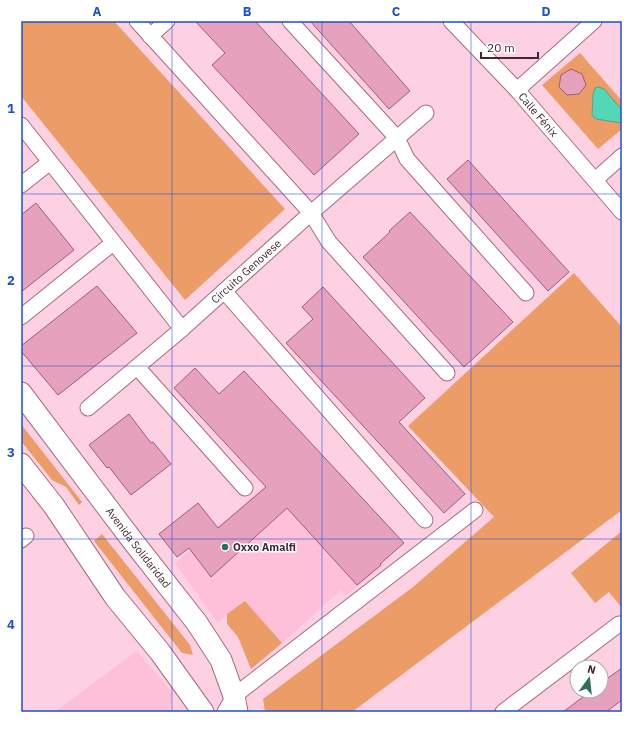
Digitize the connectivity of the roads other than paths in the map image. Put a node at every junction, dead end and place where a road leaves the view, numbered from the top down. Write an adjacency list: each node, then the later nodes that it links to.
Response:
1 (137, 21): 6 (street)
2 (167, 21): 6 (street)
3 (290, 21): 10 (street)
4 (451, 21): 7 (street, Calle Fénix)
5 (594, 21): 7 (street)
6 (150, 36): 16 (street)
7 (517, 90): 13 (street, Calle Fénix)
8 (426, 113): 10 (street, Circuito Genovese)
9 (21, 125): 12 (street)
10 (397, 138): 16 (street, Circuito Genovese); 19 (street)
11 (622, 156): 13 (street)
12 (50, 162): 14 (street); 17 (street)
13 (595, 180): 15 (street, Calle Fénix)
14 (21, 186)
15 (622, 212)
16 (312, 213): 18 (street, Circuito Genovese); 23 (street)
17 (113, 242): 20 (street); 21 (street)
18 (224, 291): 21 (street, Circuito Genovese); 29 (street)
19 (526, 293)
20 (21, 317)
21 (182, 329): 22 (street, Circuito Genovese)
22 (137, 367): 25 (street, Circuito Genovese); 27 (street)
23 (447, 373)
24 (21, 393): 31 (main road, Avenida Solidaridad)
25 (88, 408)
26 (21, 464): 32 (main road)
27 (244, 488)
28 (475, 510): 31 (street)
29 (425, 520)
30 (618, 624): 33 (street)
31 (232, 707)
32 (202, 712)
33 (503, 712)

